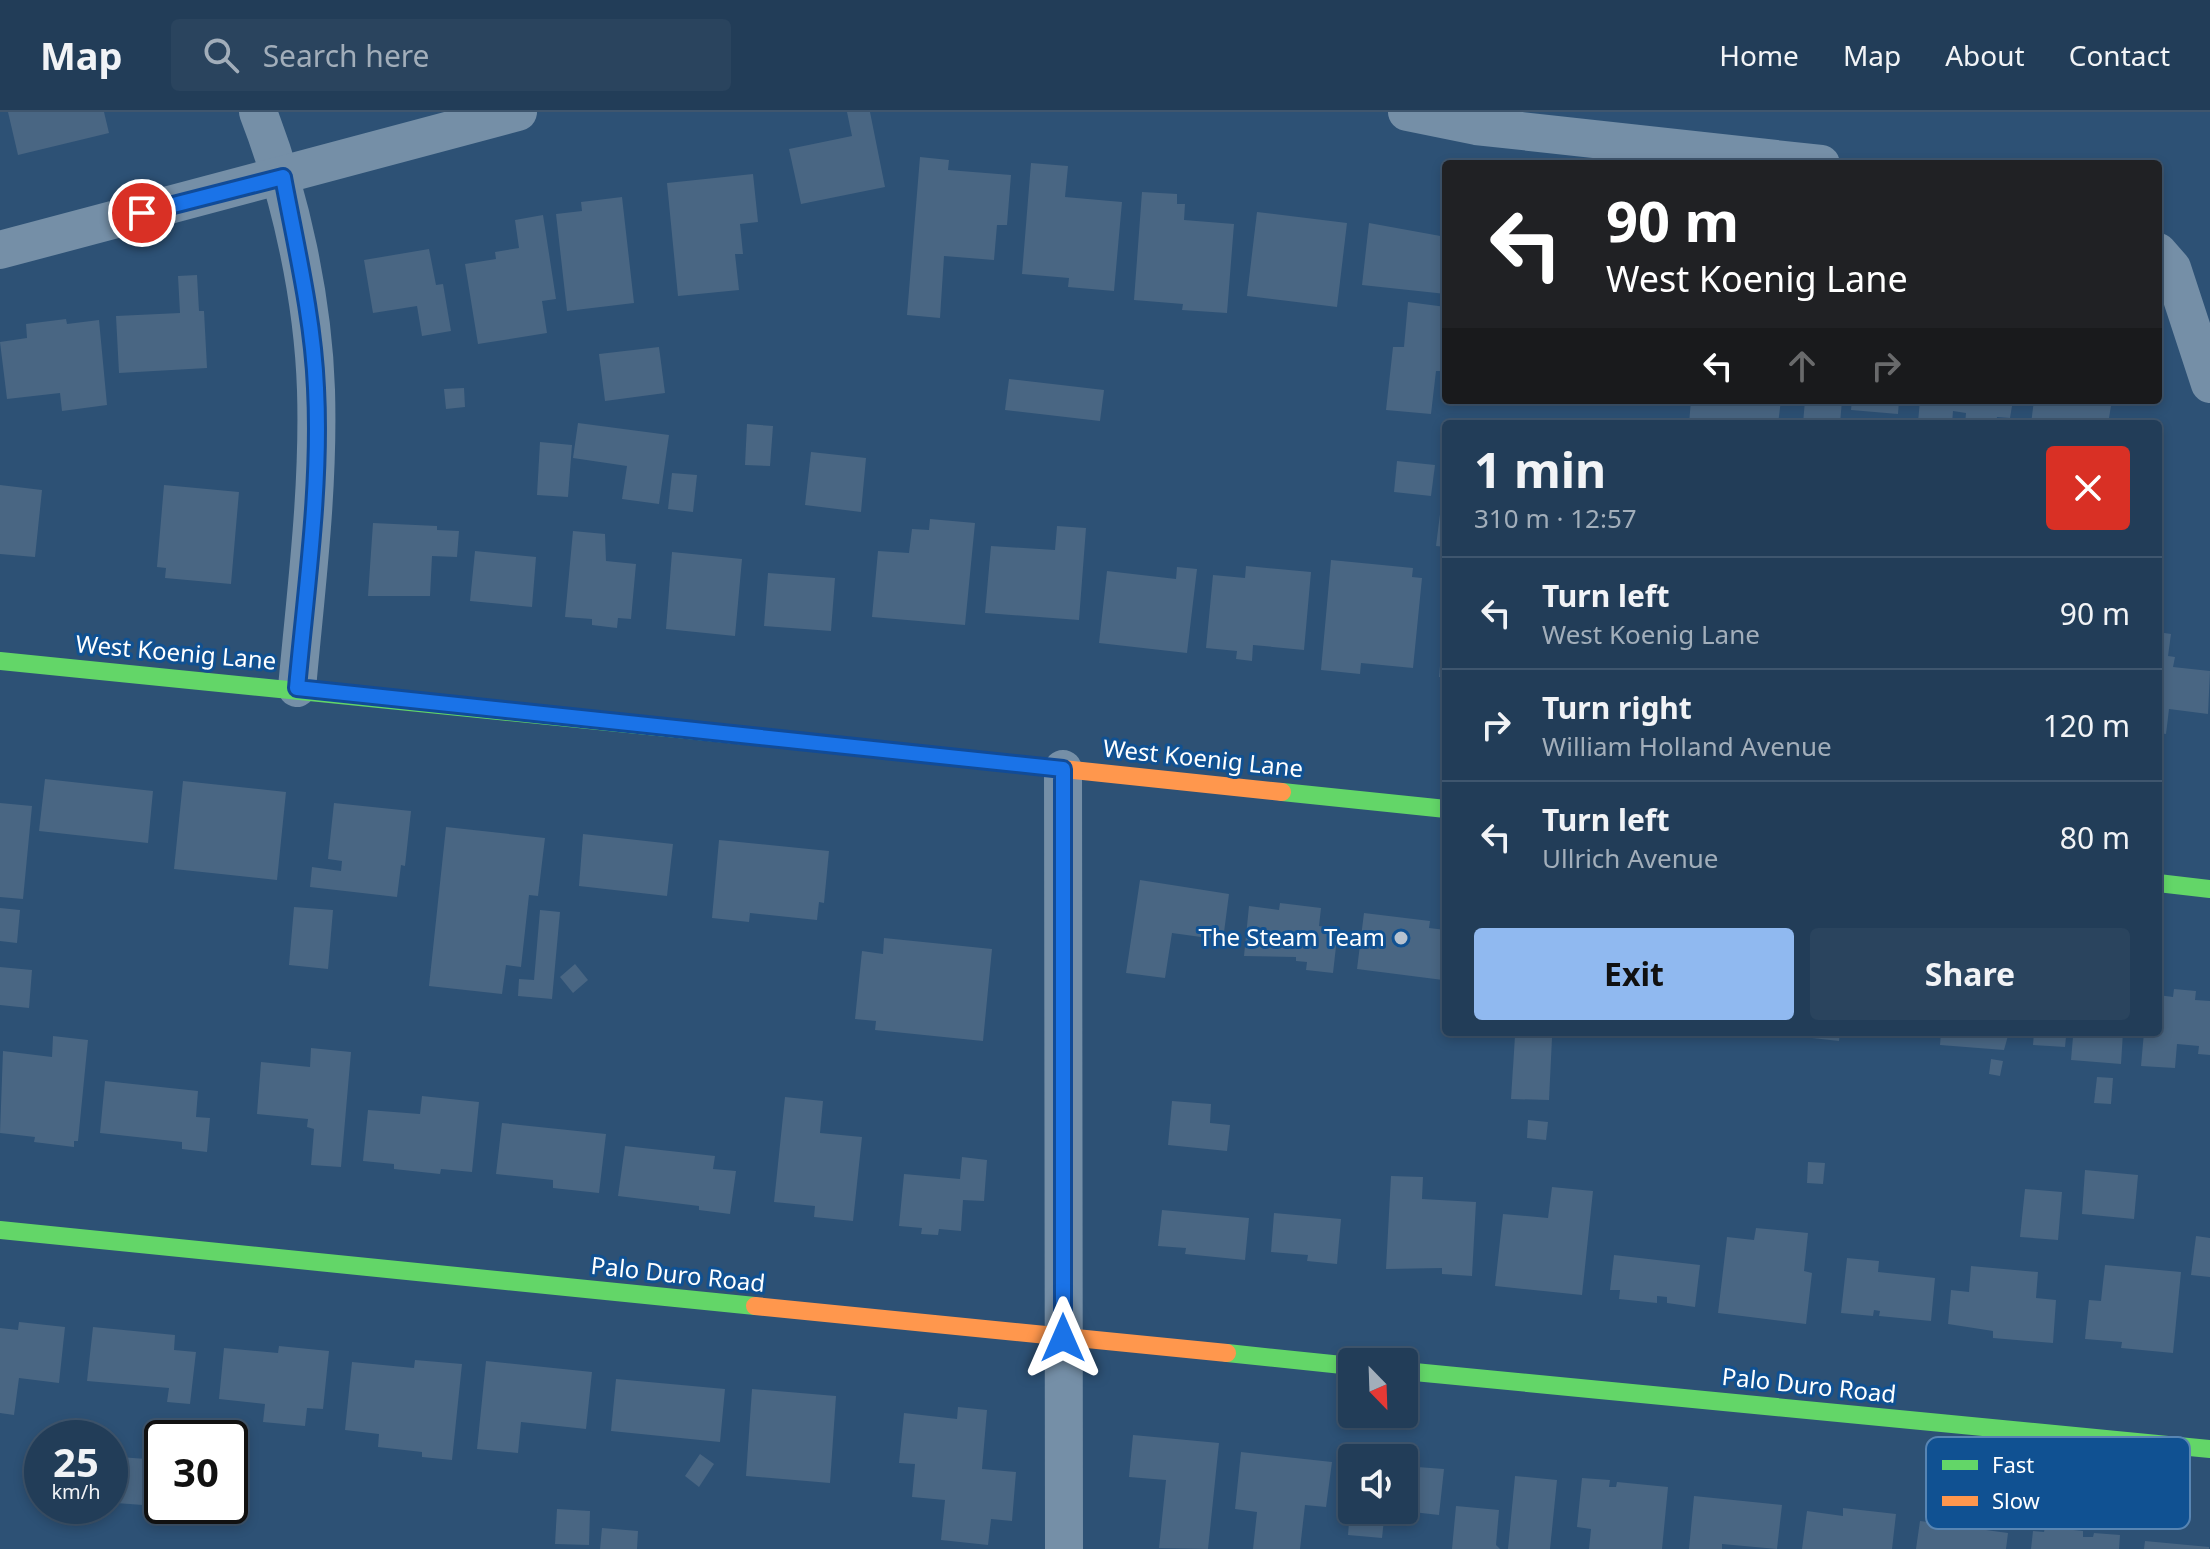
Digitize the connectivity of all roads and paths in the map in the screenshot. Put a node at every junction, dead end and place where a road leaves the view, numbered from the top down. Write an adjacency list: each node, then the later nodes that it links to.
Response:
1 (258, 112): 6 (street)
2 (518, 112): 6 (street)
3 (1407, 112): 4 (street)
4 (1673, 129): 5 (street)
5 (1804, 160)
6 (283, 177): 7 (street); 11 (street)
7 (0, 250)
8 (2165, 260): 9 (street)
9 (2210, 384)
10 (0, 661): 11 (street, West Koenig Lane)
11 (297, 688): 12 (street, West Koenig Lane)
12 (1063, 769): 13 (street, West Koenig Lane); 17 (street)
13 (1442, 809)
14 (2162, 883): 15 (street)
15 (2210, 889)
16 (0, 1230): 17 (street, Palo Duro Road)
17 (1063, 1338): 18 (street, Palo Duro Road); 23 (street)
18 (1338, 1365)
19 (1418, 1372): 20 (street, Palo Duro Road)
20 (2086, 1437)
21 (2190, 1447): 22 (street, Palo Duro Road)
22 (2210, 1449)
23 (1064, 1549)

